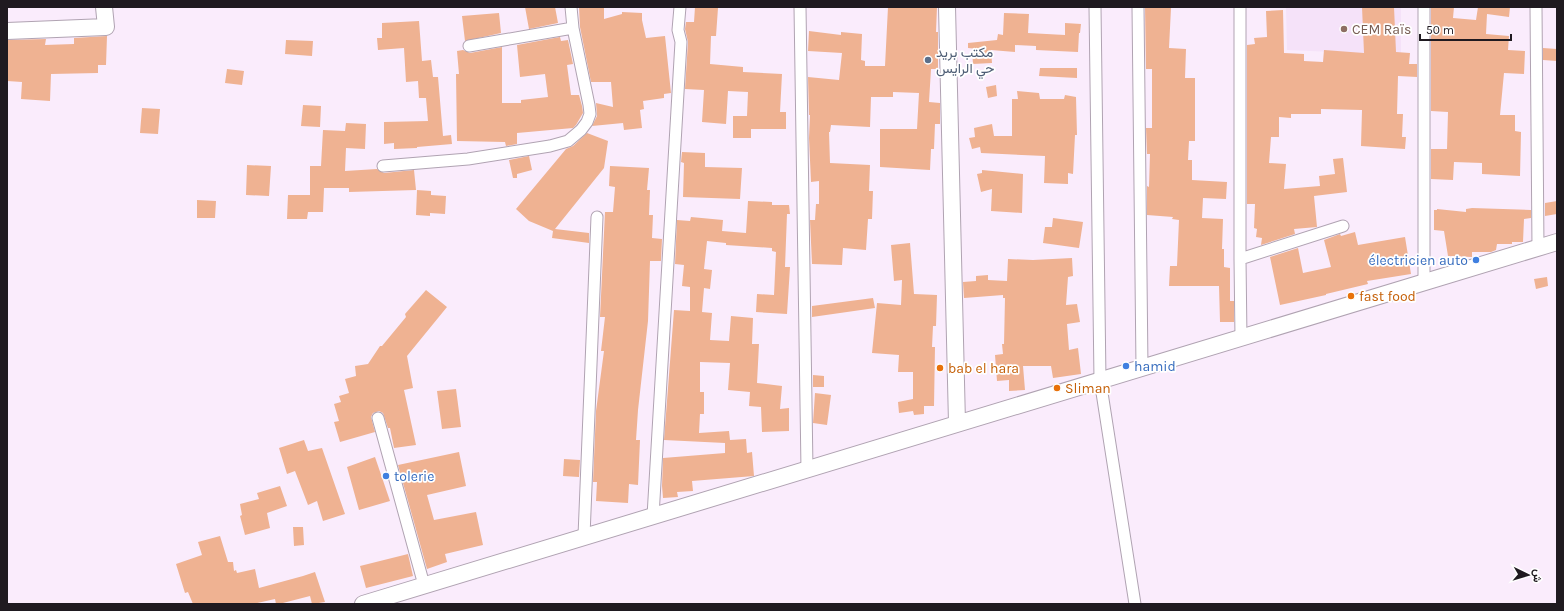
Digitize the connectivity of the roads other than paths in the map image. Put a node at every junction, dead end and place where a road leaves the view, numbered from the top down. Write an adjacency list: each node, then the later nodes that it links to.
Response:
1 (104, 7): 12 (main road)
2 (571, 7): 11 (street)
3 (680, 7): 27 (street)
4 (800, 7): 26 (street)
5 (947, 7): 25 (main road)
6 (1095, 7): 23 (street)
7 (1138, 7): 22 (street)
8 (1240, 7): 19 (street)
9 (1424, 7): 20 (street)
10 (1536, 7): 18 (street)
11 (573, 28): 13 (street); 14 (street)
12 (7, 31)
13 (469, 46)
14 (383, 166)
15 (596, 217): 28 (street)
16 (1343, 226): 19 (street)
17 (1557, 242): 18 (main road)
18 (1538, 248): 20 (main road)
19 (1240, 259): 21 (street)
20 (1424, 282): 21 (main road)
21 (1241, 338): 22 (main road)
22 (1142, 367): 23 (main road)
23 (1100, 380): 25 (main road); 31 (street)
24 (378, 418): 29 (street)
25 (957, 423): 26 (main road)
26 (807, 469): 27 (main road)
27 (653, 516): 28 (main road)
28 (584, 536): 29 (main road)
29 (424, 585): 30 (main road)
30 (363, 604)
31 (1136, 604)

